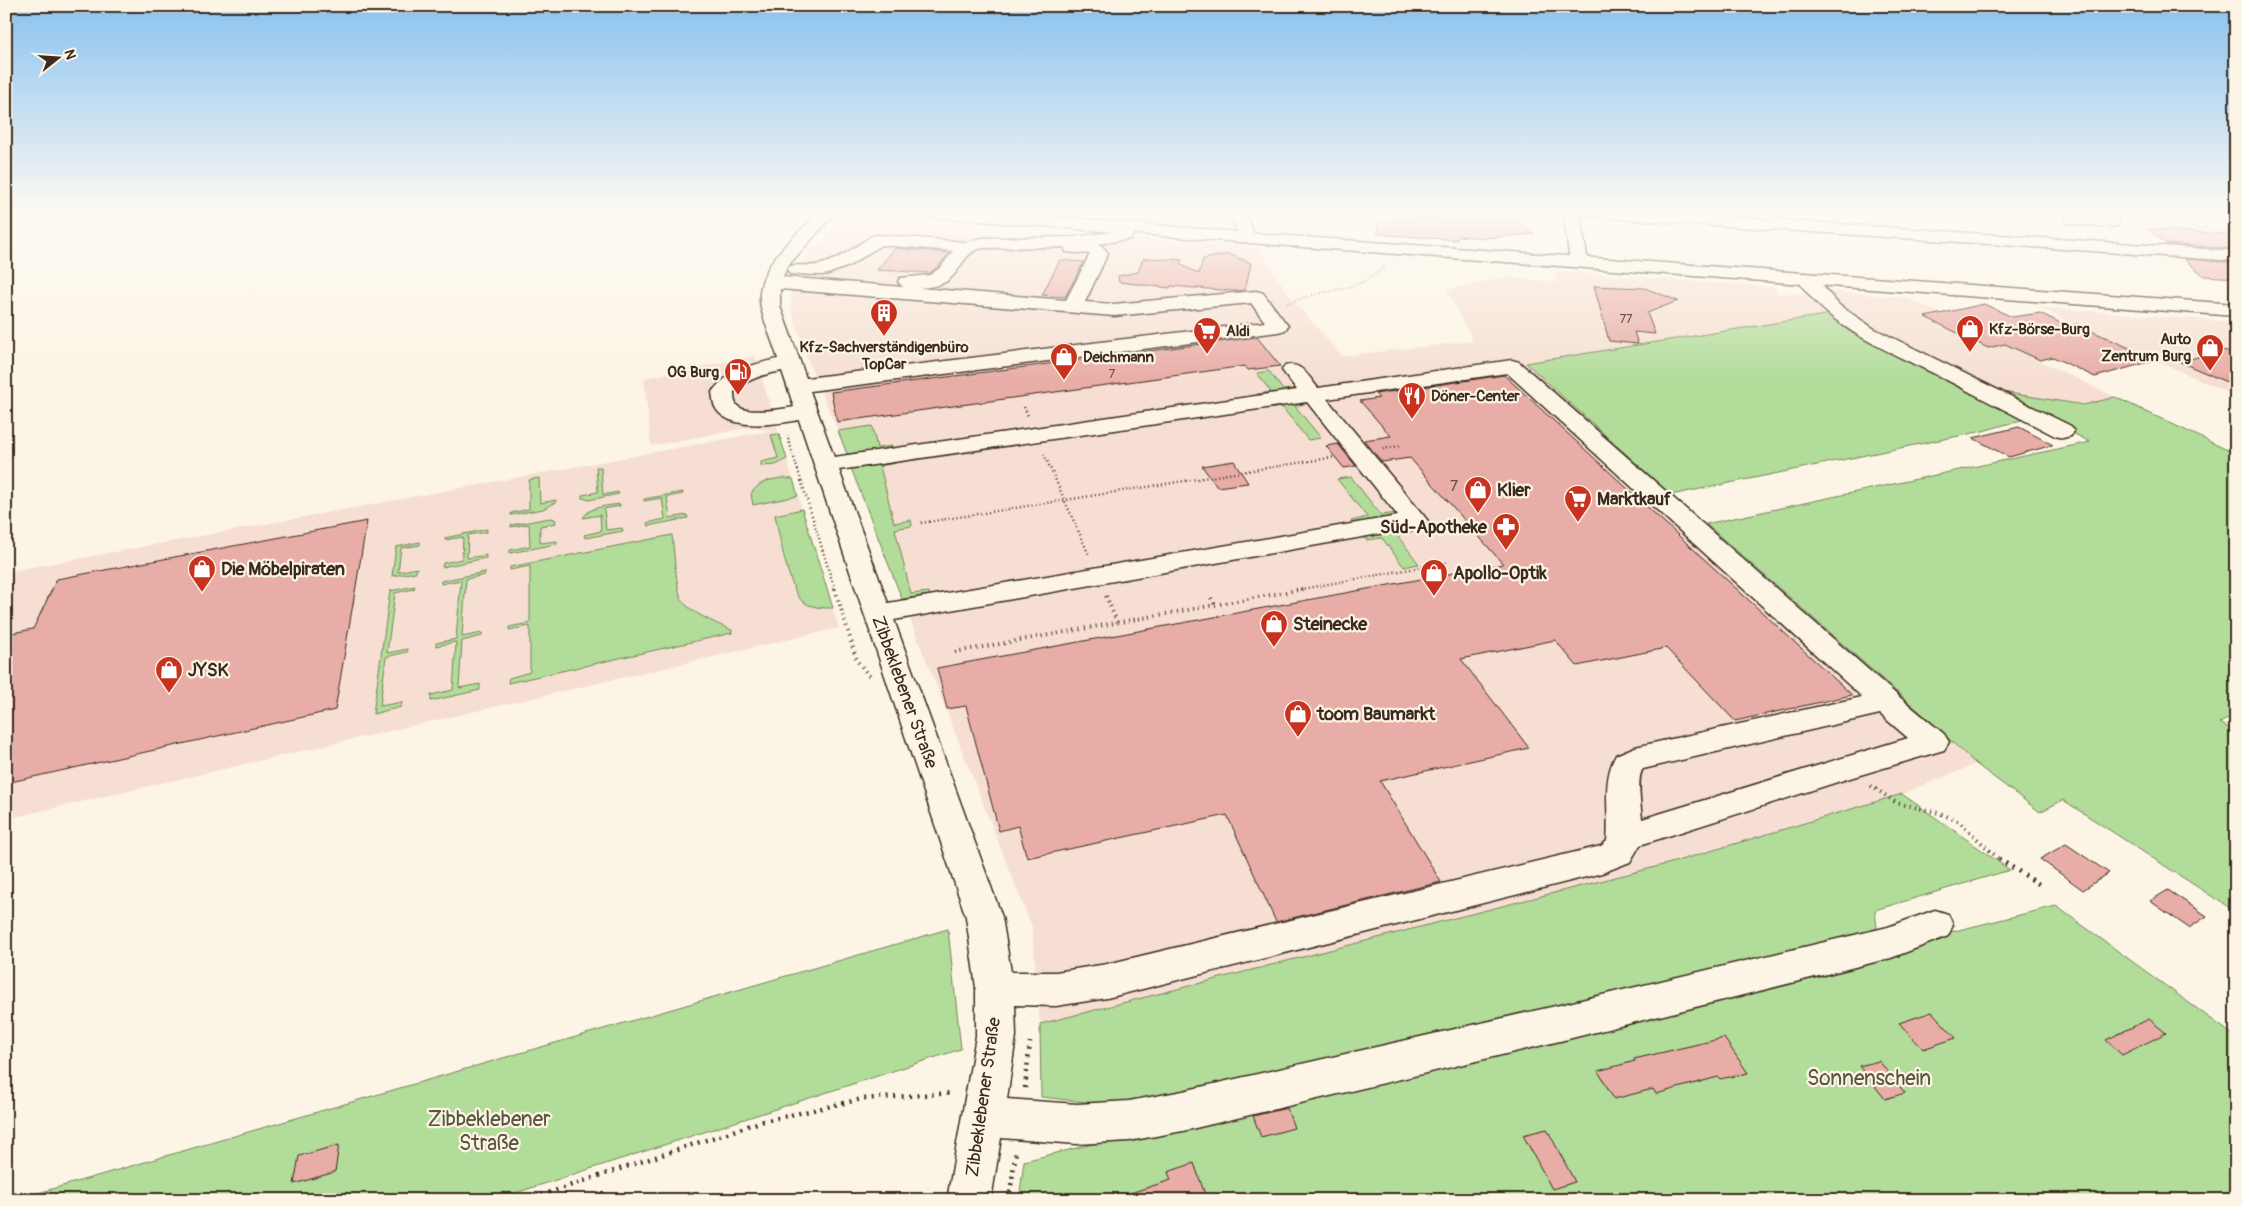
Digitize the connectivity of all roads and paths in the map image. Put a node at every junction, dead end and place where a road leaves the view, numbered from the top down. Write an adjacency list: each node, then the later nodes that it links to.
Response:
1 (779, 268): 8 (street)
2 (827, 268): 7 (street)
3 (950, 268): 7 (street)
4 (1091, 268): 10 (street)
5 (1384, 268): 12 (path)
6 (1671, 268): 9 (street)
7 (822, 270): 8 (street)
8 (774, 276): 10 (street); 13 (street, Zibbeklebener Straße)
9 (1806, 279): 11 (street); 19 (street)
10 (1073, 306): 12 (street)
11 (2236, 310)
12 (1270, 315): 15 (street)
13 (789, 363): 15 (street, Zibbeklebener Straße); 18 (street)
14 (1292, 370): 16 (street)
15 (797, 386): 18 (street, Zibbeklebener Straße)
16 (1312, 395): 20 (street); 22 (street); 37 (street)
17 (1024, 407): 20 (path)
18 (806, 412): 23 (street, Zibbeklebener Straße)
19 (2063, 431)
20 (1036, 434): 23 (street); 24 (path)
21 (1400, 446): 22 (path)
22 (1360, 453): 24 (path); 27 (street)
23 (825, 465): 32 (street, Zibbeklebener Straße)
24 (1064, 500): 25 (path); 27 (path)
25 (921, 523)
26 (1449, 562): 29 (path)
27 (1097, 575): 32 (street); 33 (path)
28 (1268, 589): 29 (path)
29 (1271, 595): 31 (path)
30 (1211, 598): 31 (path)
31 (1215, 605): 33 (path)
32 (877, 614): 42 (street, Zibbeklebener Straße)
33 (1117, 622): 35 (path)
34 (1015, 634): 35 (path)
35 (1017, 640): 36 (path)
36 (955, 652)
37 (1886, 702): 38 (street); 39 (street)
38 (1843, 768): 39 (street); 40 (path)
39 (1625, 837): 42 (street)
40 (2042, 886)
41 (1935, 925): 43 (street)
42 (995, 988): 43 (street, Zibbeklebener Straße)
43 (986, 1105): 44 (path); 45 (street, Zibbeklebener Straße)
44 (527, 1200)
45 (969, 1200)

